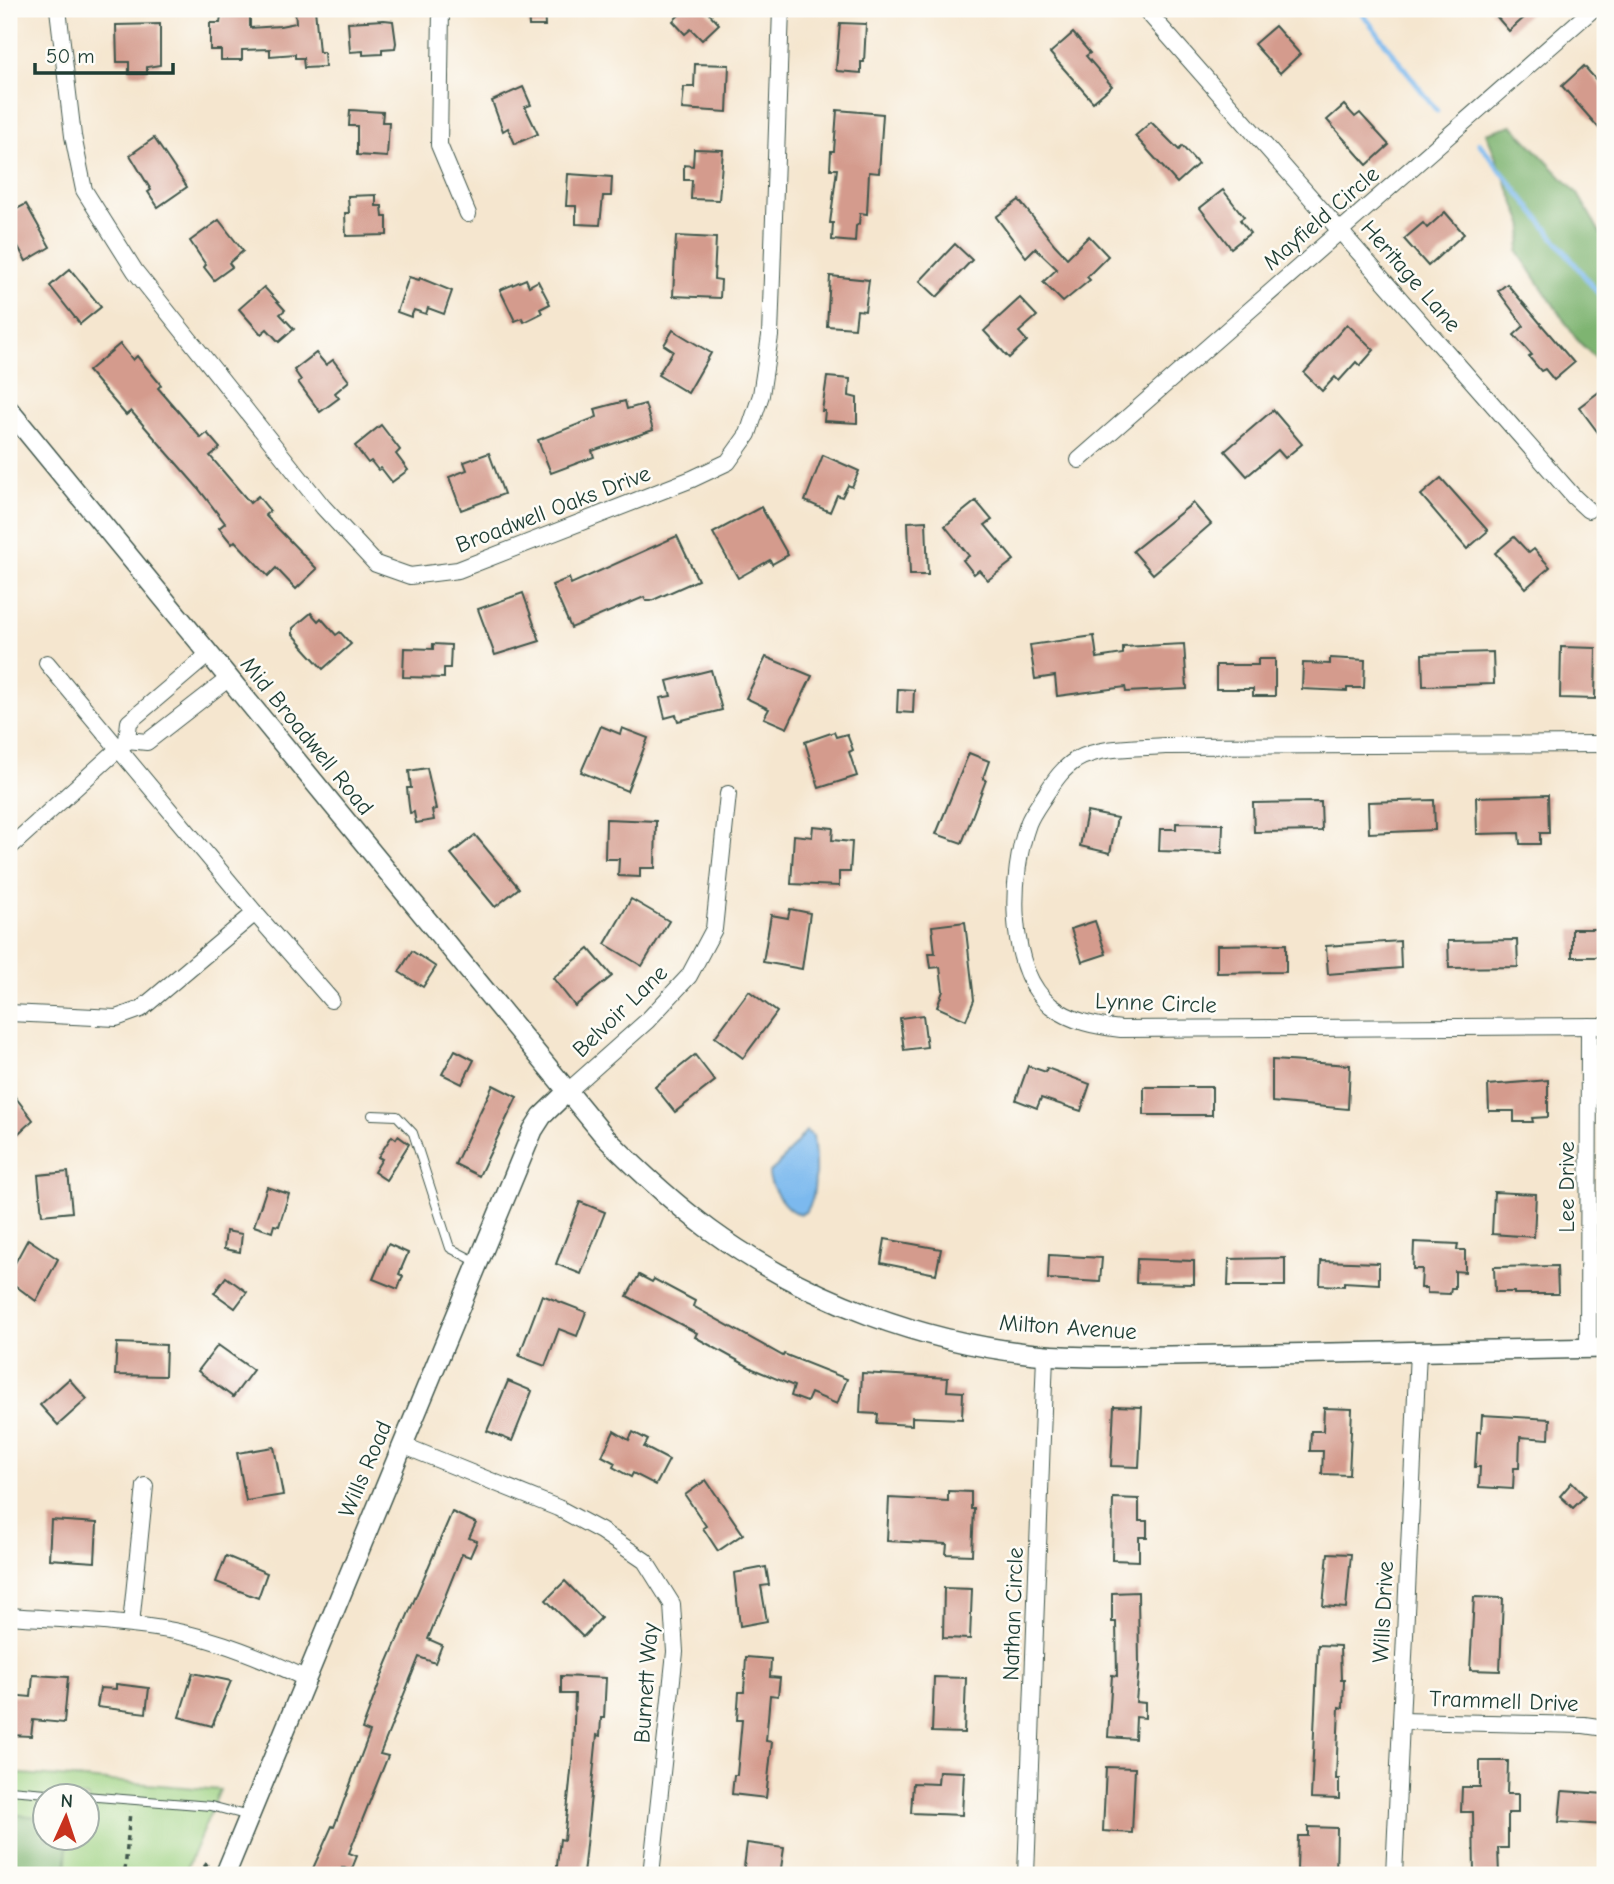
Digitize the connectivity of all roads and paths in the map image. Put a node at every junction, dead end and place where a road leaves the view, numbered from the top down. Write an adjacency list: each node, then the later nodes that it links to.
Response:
1 (58, 9): 3 (street, Broadwell Oaks Drive)
2 (441, 9): 6 (street)
3 (781, 9)
4 (1145, 9): 7 (street, Heritage Lane)
5 (1593, 9): 7 (street, Mayfield Circle)
6 (468, 214)
7 (1341, 232): 9 (street, Mayfield Circle); 10 (street, Heritage Lane)
8 (9, 410): 11 (street, Mid Broadwell Road)
9 (1079, 460)
10 (1588, 510)
11 (209, 654): 13 (street, Mid Broadwell Road); 14 (street)
12 (47, 663): 14 (street)
13 (229, 678): 14 (street); 22 (street, Mid Broadwell Road)
14 (123, 744): 17 (street); 18 (street)
15 (1605, 744): 21 (street, Lynne Circle)
16 (728, 794): 22 (street, Belvoir Lane)
17 (9, 848)
18 (256, 914): 19 (street); 20 (street)
19 (331, 1000)
20 (9, 1013)
21 (1597, 1026): 25 (street, Lee Drive)
22 (566, 1092): 24 (street, Wills Road); 27 (street, Milton Avenue)
23 (372, 1115): 24 (lane)
24 (478, 1262): 28 (street, Wills Road)
25 (1597, 1348): 26 (street, Milton Avenue)
26 (1418, 1351): 27 (street, Milton Avenue); 33 (street, Wills Drive)
27 (1045, 1355): 43 (street, Nathan Circle)
28 (402, 1445): 32 (street, Wills Road); 42 (street, Burnett Way)
29 (145, 1486): 31 (street)
30 (9, 1616): 31 (street)
31 (131, 1624): 32 (street)
32 (305, 1678): 36 (street, Wills Road)
33 (1401, 1721): 34 (street, Trammell Drive); 44 (street, Wills Drive)
34 (1605, 1728)
35 (9, 1790): 36 (lane)
36 (249, 1816): 41 (street, Wills Road)
37 (129, 1824): 38 (path)
38 (125, 1871): 39 (path); 40 (path)
39 (116, 1875)
40 (133, 1875)
41 (225, 1875)
42 (651, 1875)
43 (1026, 1875)
44 (1394, 1875)

